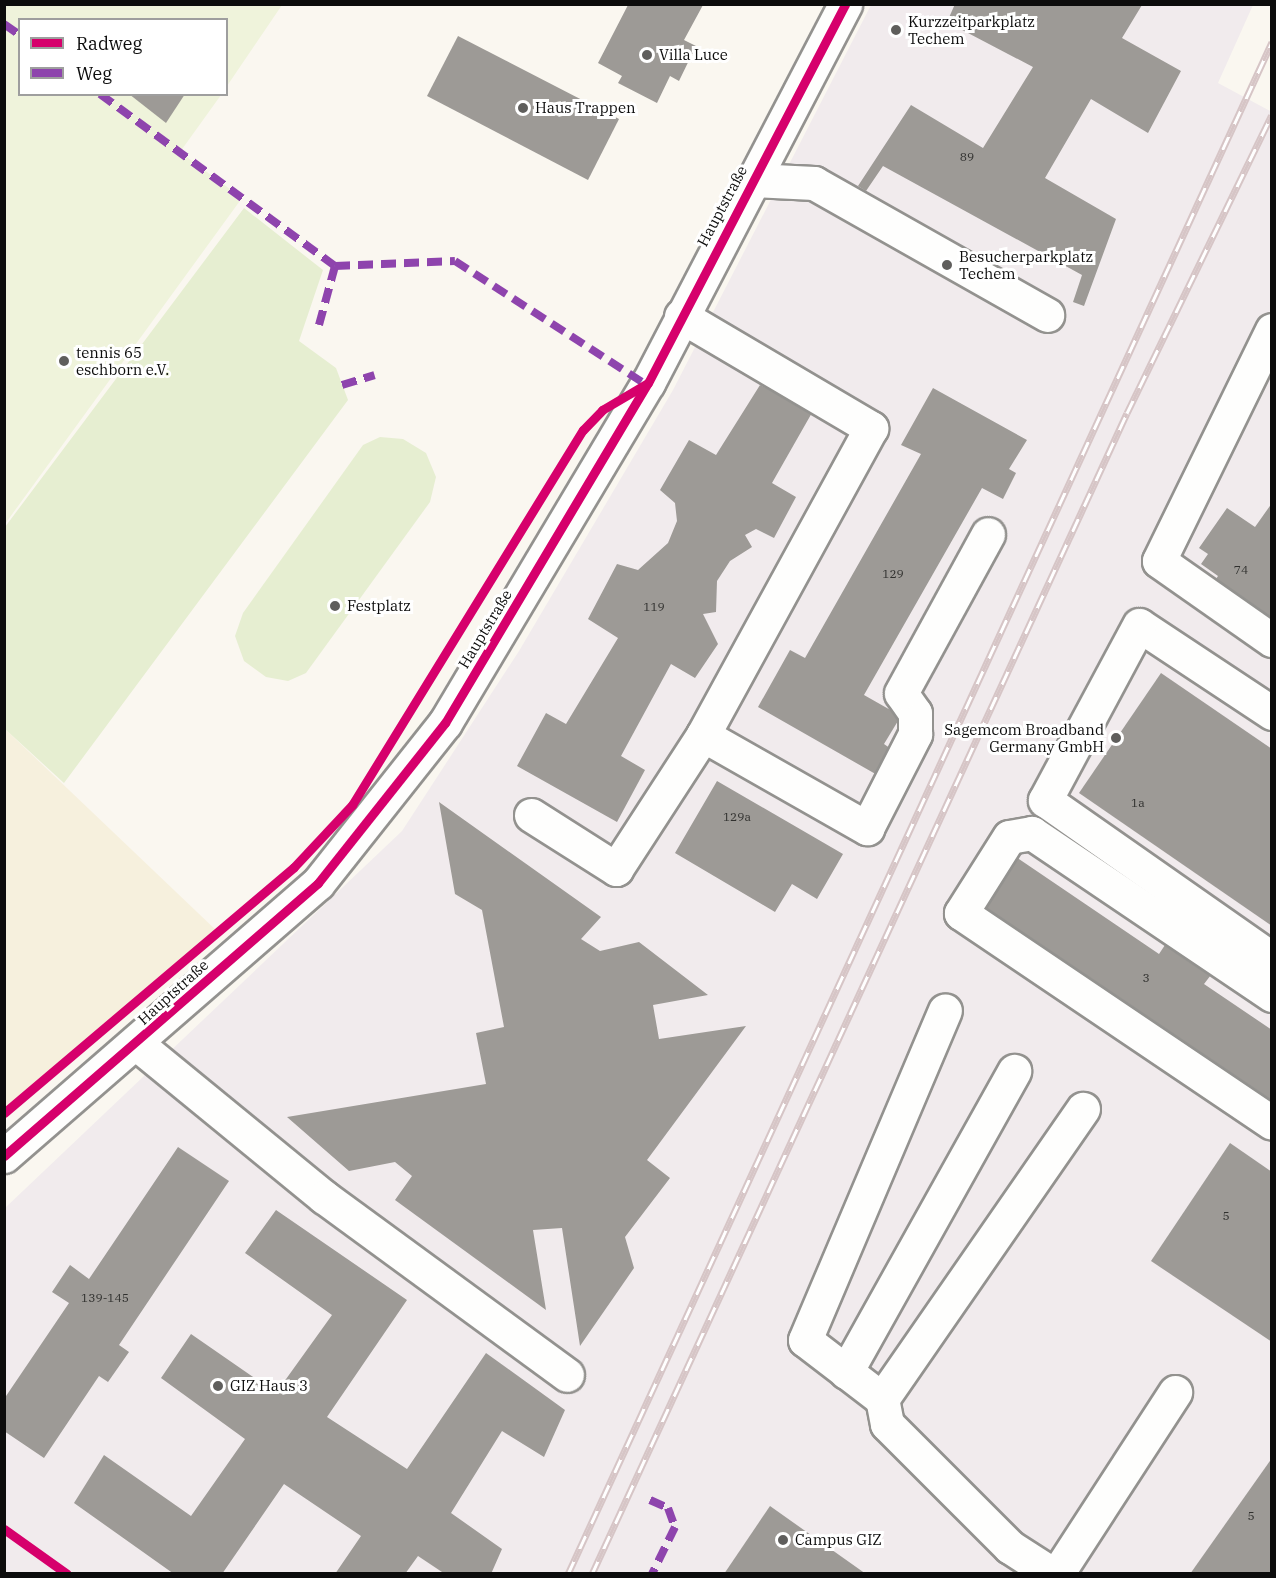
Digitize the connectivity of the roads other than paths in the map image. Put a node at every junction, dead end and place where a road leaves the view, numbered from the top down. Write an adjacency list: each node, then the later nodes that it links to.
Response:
1 (845, 4): 2 (street, Hauptstraße)
2 (753, 180): 3 (street); 4 (street, Hauptstraße)
3 (1047, 315)
4 (681, 316): 9 (street); 14 (street, Hauptstraße)
5 (1272, 330): 7 (street)
6 (988, 534): 9 (street)
7 (1272, 640)
8 (1272, 713): 11 (street)
9 (703, 735): 10 (street)
10 (531, 815)
11 (1272, 958)
12 (1272, 995): 17 (street)
13 (945, 1011): 19 (street)
14 (137, 1044): 18 (street, Hauptstraße); 20 (street)
15 (1014, 1071): 19 (street)
16 (1083, 1109): 22 (street)
17 (1272, 1123)
18 (4, 1156)
19 (846, 1372): 22 (street)
20 (567, 1375)
21 (1175, 1392): 24 (street)
22 (882, 1399): 23 (street)
23 (1052, 1574)
24 (1057, 1574)

